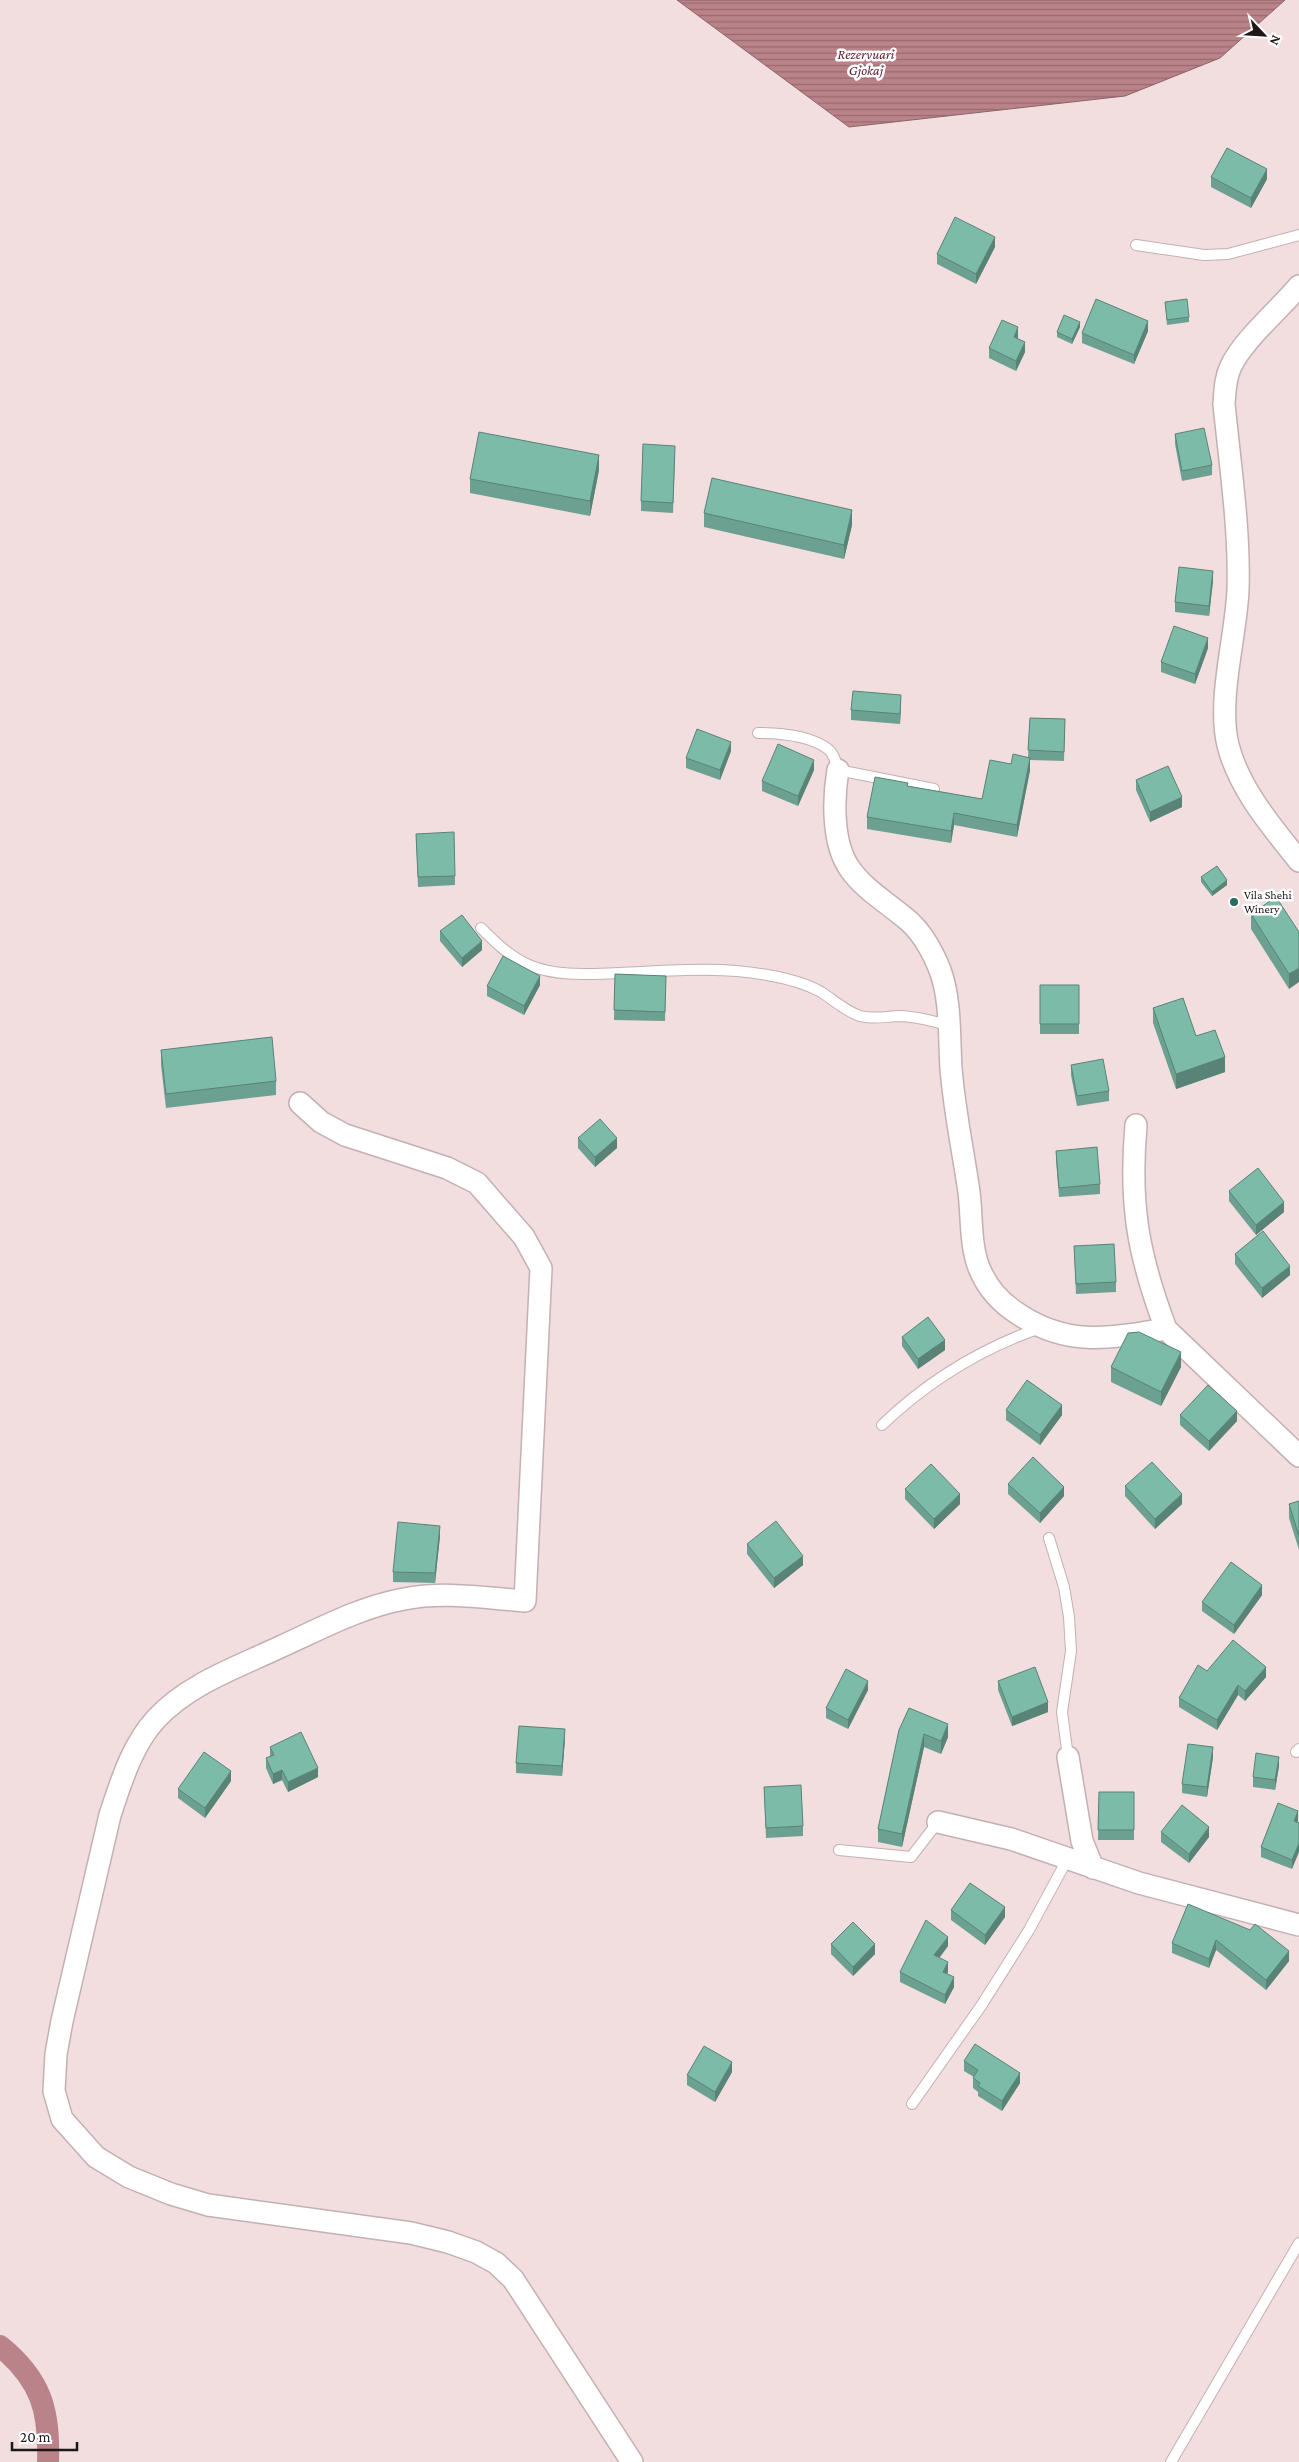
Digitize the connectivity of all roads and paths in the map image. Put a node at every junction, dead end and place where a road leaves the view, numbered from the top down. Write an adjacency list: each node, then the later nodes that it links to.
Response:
1 (1299, 235): 2 (lane)
2 (1136, 245)
3 (1299, 286): 7 (street)
4 (758, 733): 5 (lane)
5 (838, 770): 6 (lane); 9 (street)
6 (934, 789)
7 (1299, 861)
8 (481, 928): 9 (lane)
9 (950, 1026): 12 (street)
10 (300, 1103): 25 (street)
11 (1136, 1125): 13 (street)
12 (1040, 1328): 13 (street); 14 (lane)
13 (1166, 1329): 15 (street)
14 (882, 1425)
15 (1299, 1456)
16 (1049, 1538): 17 (lane)
17 (1068, 1757): 21 (street)
18 (938, 1822): 19 (lane); 20 (street)
19 (839, 1850)
20 (1068, 1858): 21 (street); 23 (lane)
21 (1093, 1868): 22 (street)
22 (1299, 1925)
23 (912, 2104)
24 (1299, 2243): 26 (lane)
25 (632, 2462)
26 (1171, 2462)

